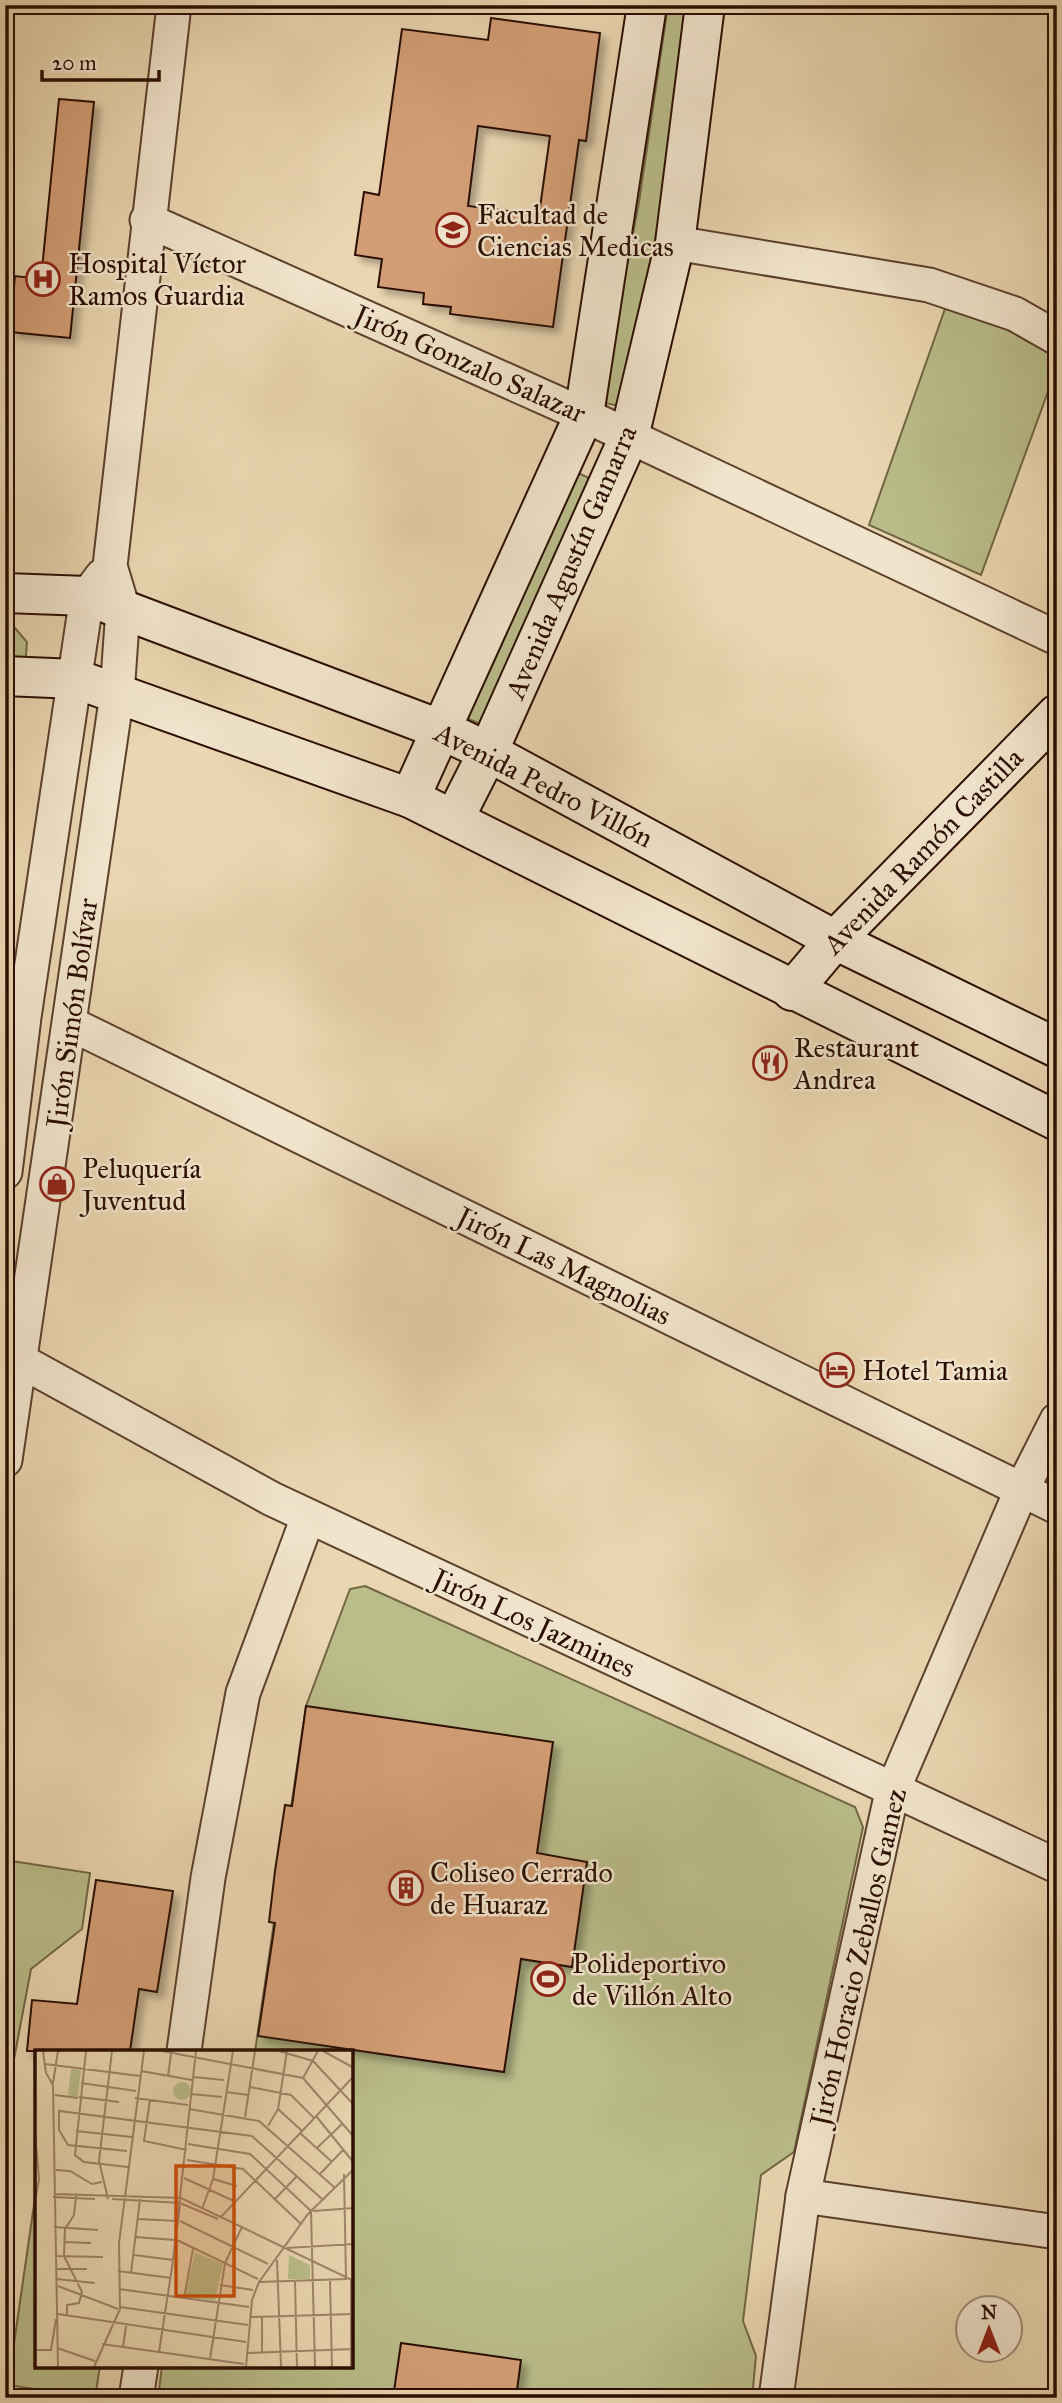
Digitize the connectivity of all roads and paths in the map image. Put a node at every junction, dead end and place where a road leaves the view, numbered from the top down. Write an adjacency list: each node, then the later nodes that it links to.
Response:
1 (174, 5): 4 (street, Jirón Simón Bolívar)
2 (647, 5): 7 (main road, Avenida Agustín Gamarra)
3 (705, 5): 5 (main road, Avenida Agustín Gamarra)
4 (147, 220): 7 (street, Jirón Gonzalo Salazar); 9 (street, Jirón Simón Bolívar)
5 (675, 243): 6 (street); 8 (main road, Avenida Agustín Gamarra)
6 (1057, 338)
7 (584, 415): 8 (street, Jirón Gonzalo Salazar); 18 (main road, Avenida Agustín Gamarra)
8 (629, 437): 13 (street, Jirón Gonzalo Salazar); 19 (main road, Avenida Agustín Gamarra)
9 (110, 566): 11 (street, Jirón Simón Bolívar); 12 (street, Jirón Simón Bolívar)
10 (5, 593): 11 (main road, Avenida Pedro Villón)
11 (87, 596): 12 (main road, Avenida Pedro Villón); 15 (street, Jirón Simón Bolívar)
12 (123, 610): 16 (street, Jirón Simón Bolívar); 18 (main road, Avenida Pedro Villón)
13 (1057, 638)
14 (5, 676): 15 (main road)
15 (76, 679): 16 (main road); 24 (street, Jirón Simón Bolívar)
16 (117, 694): 20 (main road); 25 (street, Jirón Simón Bolívar)
17 (1057, 714): 22 (main road, Avenida Ramón Castilla)
18 (442, 730): 19 (main road, Avenida Pedro Villón); 20 (main road, Avenida Agustín Gamarra)
19 (488, 752): 21 (main road, Avenida Agustín Gamarra); 22 (main road, Avenida Pedro Villón)
20 (410, 798): 21 (main road)
21 (454, 819): 23 (main road)
22 (835, 940): 23 (main road, Avenida Ramón Castilla); 26 (main road, Avenida Pedro Villón)
23 (792, 991): 27 (main road)
24 (15, 1016): 28 (street, Jirón Simón Bolívar)
25 (71, 1024): 29 (street, Jirón Simón Bolívar); 32 (street, Jirón Las Magnolias)
26 (1057, 1048)
27 (1057, 1121)
28 (5, 1172)
29 (21, 1361): 31 (street, Jirón Simón Bolívar); 34 (street, Jirón Los Jazmines)
30 (1057, 1420): 32 (street, Jirón Horacio Zeballos Gamez)
31 (5, 1461)
32 (1021, 1491): 33 (street, Jirón Las Magnolias); 35 (street, Jirón Horacio Zeballos Gamez)
33 (1057, 1507)
34 (308, 1517): 35 (street, Jirón Los Jazmines); 37 (street)
35 (892, 1792): 36 (street, Jirón Los Jazmines); 38 (street, Jirón Horacio Zeballos Gamez)
36 (1057, 1866)
37 (184, 2050)
38 (803, 2196): 39 (street); 42 (street, Jirón Horacio Zeballos Gamez)
39 (1057, 2232)
40 (141, 2368): 41 (street)
41 (136, 2398)
42 (776, 2398)

